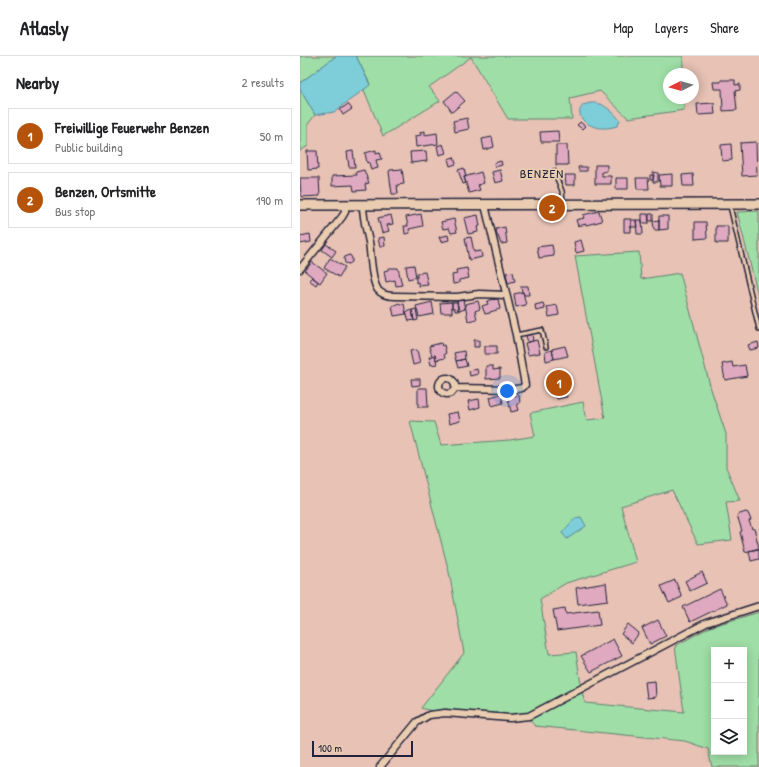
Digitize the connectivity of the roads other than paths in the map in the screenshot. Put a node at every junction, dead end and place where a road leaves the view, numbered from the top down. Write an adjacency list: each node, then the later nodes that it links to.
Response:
1 (554, 171): 2 (lane)
2 (563, 204): 3 (street); 8 (street)
3 (730, 204): 4 (street); 11 (lane)
4 (759, 204)
5 (300, 205): 6 (street)
6 (345, 205): 7 (street); 9 (street)
7 (363, 205): 8 (street); 10 (street)
8 (485, 205): 10 (street)
9 (300, 269)
10 (506, 295): 12 (street)
11 (759, 329)
12 (516, 335): 13 (lane); 14 (street)
13 (546, 347)
14 (455, 388)
15 (759, 606): 16 (street)
16 (380, 767)

